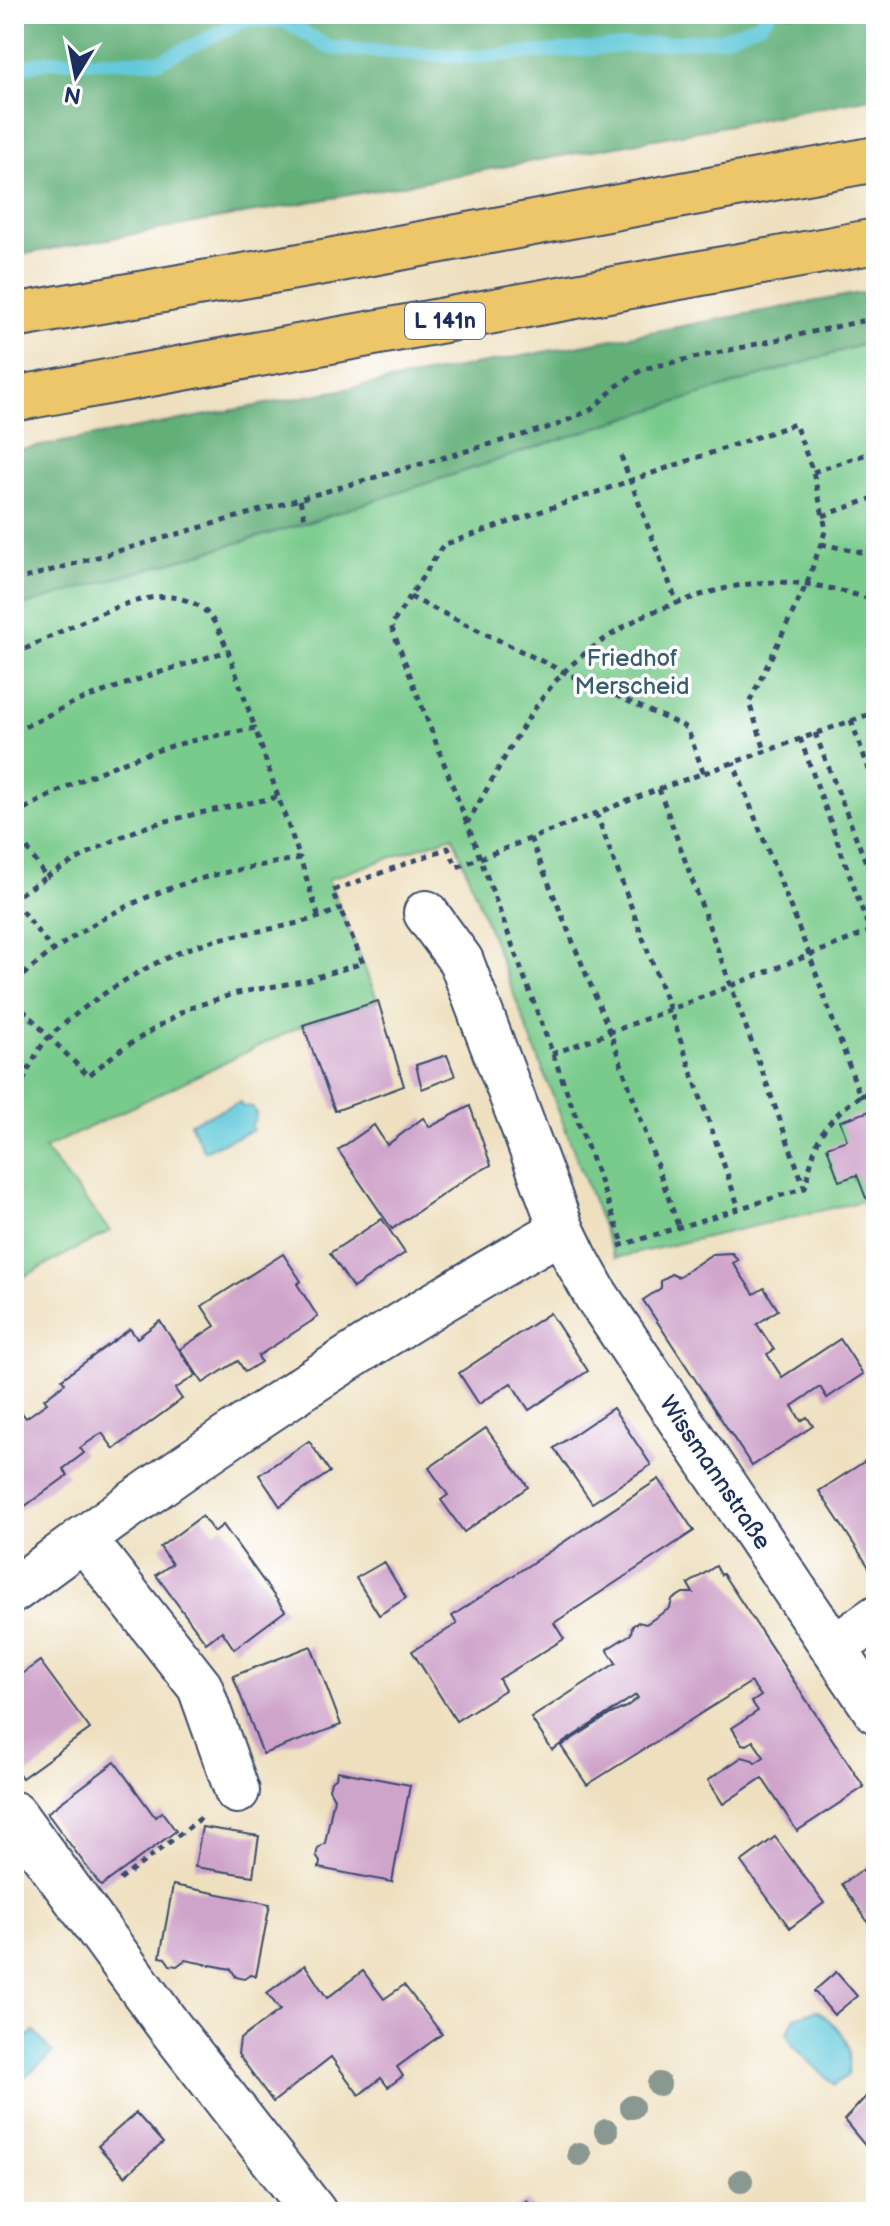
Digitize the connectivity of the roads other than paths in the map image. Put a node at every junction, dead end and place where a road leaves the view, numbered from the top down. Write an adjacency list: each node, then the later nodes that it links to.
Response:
1 (876, 159): 3 (highway)
2 (876, 241): 4 (highway, L 141n)
3 (14, 316)
4 (14, 399)
5 (426, 913): 6 (street, Wissmannstraße)
6 (569, 1245): 7 (street); 10 (street, Wissmannstraße)
7 (83, 1538): 8 (street); 12 (street)
8 (14, 1590)
9 (876, 1618): 10 (street)
10 (834, 1648): 11 (street, Wissmannstraße)
11 (876, 1711)
12 (237, 1791)
13 (14, 1814): 14 (street)
14 (314, 2212)

